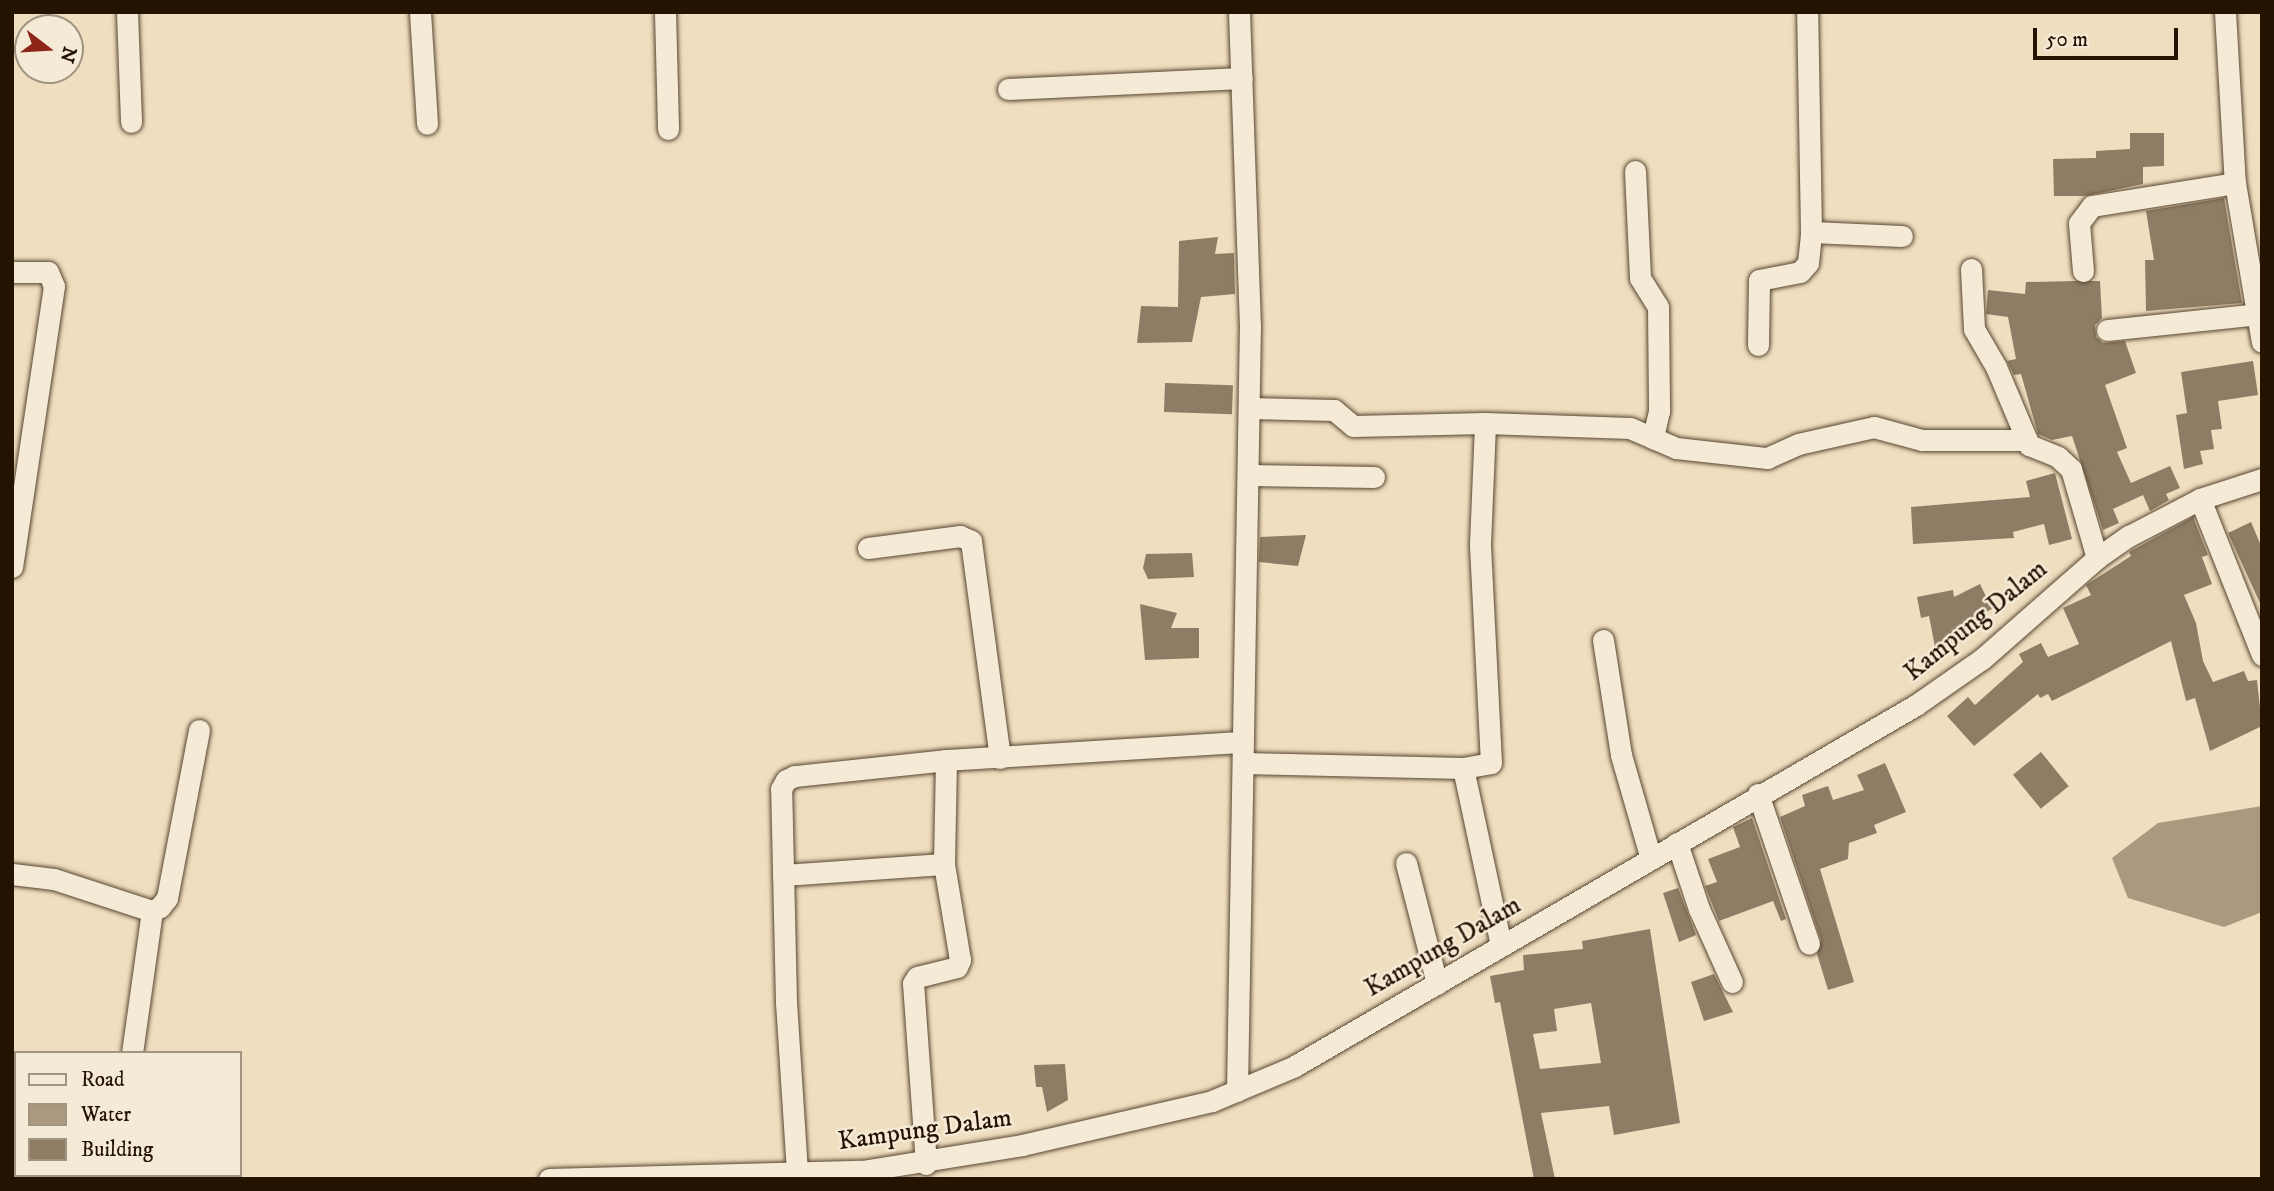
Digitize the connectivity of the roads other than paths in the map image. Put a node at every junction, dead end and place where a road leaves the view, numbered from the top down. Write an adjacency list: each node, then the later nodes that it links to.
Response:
1 (127, 12): 9 (street)
2 (420, 12): 10 (street)
3 (665, 12): 11 (street)
4 (1239, 12): 7 (street)
5 (1807, 12): 14 (street)
6 (2225, 12): 13 (street)
7 (1242, 78): 8 (street); 23 (street)
8 (1008, 89)
9 (131, 122)
10 (427, 124)
11 (667, 129)
12 (1635, 172): 25 (street)
13 (2235, 183): 17 (street); 19 (street)
14 (1811, 232): 15 (street); 22 (street)
15 (1902, 236)
16 (1971, 269): 26 (street)
17 (2083, 271)
18 (12, 272): 31 (street)
19 (2258, 314): 20 (street); 21 (street)
20 (2107, 330)
21 (2262, 341)
22 (1758, 345)
23 (1249, 408): 24 (street); 27 (street)
24 (1485, 423): 25 (street); 41 (street)
25 (1653, 438): 26 (street)
26 (2027, 440): 33 (street)
27 (1248, 475): 28 (street); 38 (street)
28 (1374, 477)
29 (2262, 479): 30 (street, Kampung Dalam)
30 (2200, 499): 33 (street, Kampung Dalam); 36 (street)
31 (14, 543): 34 (street)
32 (868, 548): 39 (street)
33 (2097, 558): 42 (street, Kampung Dalam)
34 (12, 567)
35 (1603, 640): 44 (street)
36 (2262, 655)
37 (199, 730): 49 (street)
38 (1242, 752): 39 (street); 41 (street); 55 (street)
39 (1000, 758): 40 (street)
40 (946, 760): 46 (street); 48 (street)
41 (1463, 768): 51 (street)
42 (1758, 793): 43 (street, Kampung Dalam); 50 (street)
43 (1677, 843): 44 (street, Kampung Dalam); 52 (street)
44 (1651, 859): 51 (street, Kampung Dalam)
45 (1406, 863): 53 (street)
46 (944, 864): 48 (street); 56 (street)
47 (12, 874): 49 (street)
48 (783, 875): 57 (street)
49 (152, 911): 54 (street)
50 (1809, 944)
51 (1501, 945): 53 (street, Kampung Dalam)
52 (1732, 982)
53 (1437, 984): 55 (street, Kampung Dalam)
54 (132, 1051)
55 (1237, 1091): 56 (street, Kampung Dalam)
56 (926, 1164): 57 (street, Kampung Dalam)
57 (797, 1172): 58 (street, Kampung Dalam)
58 (550, 1179)

